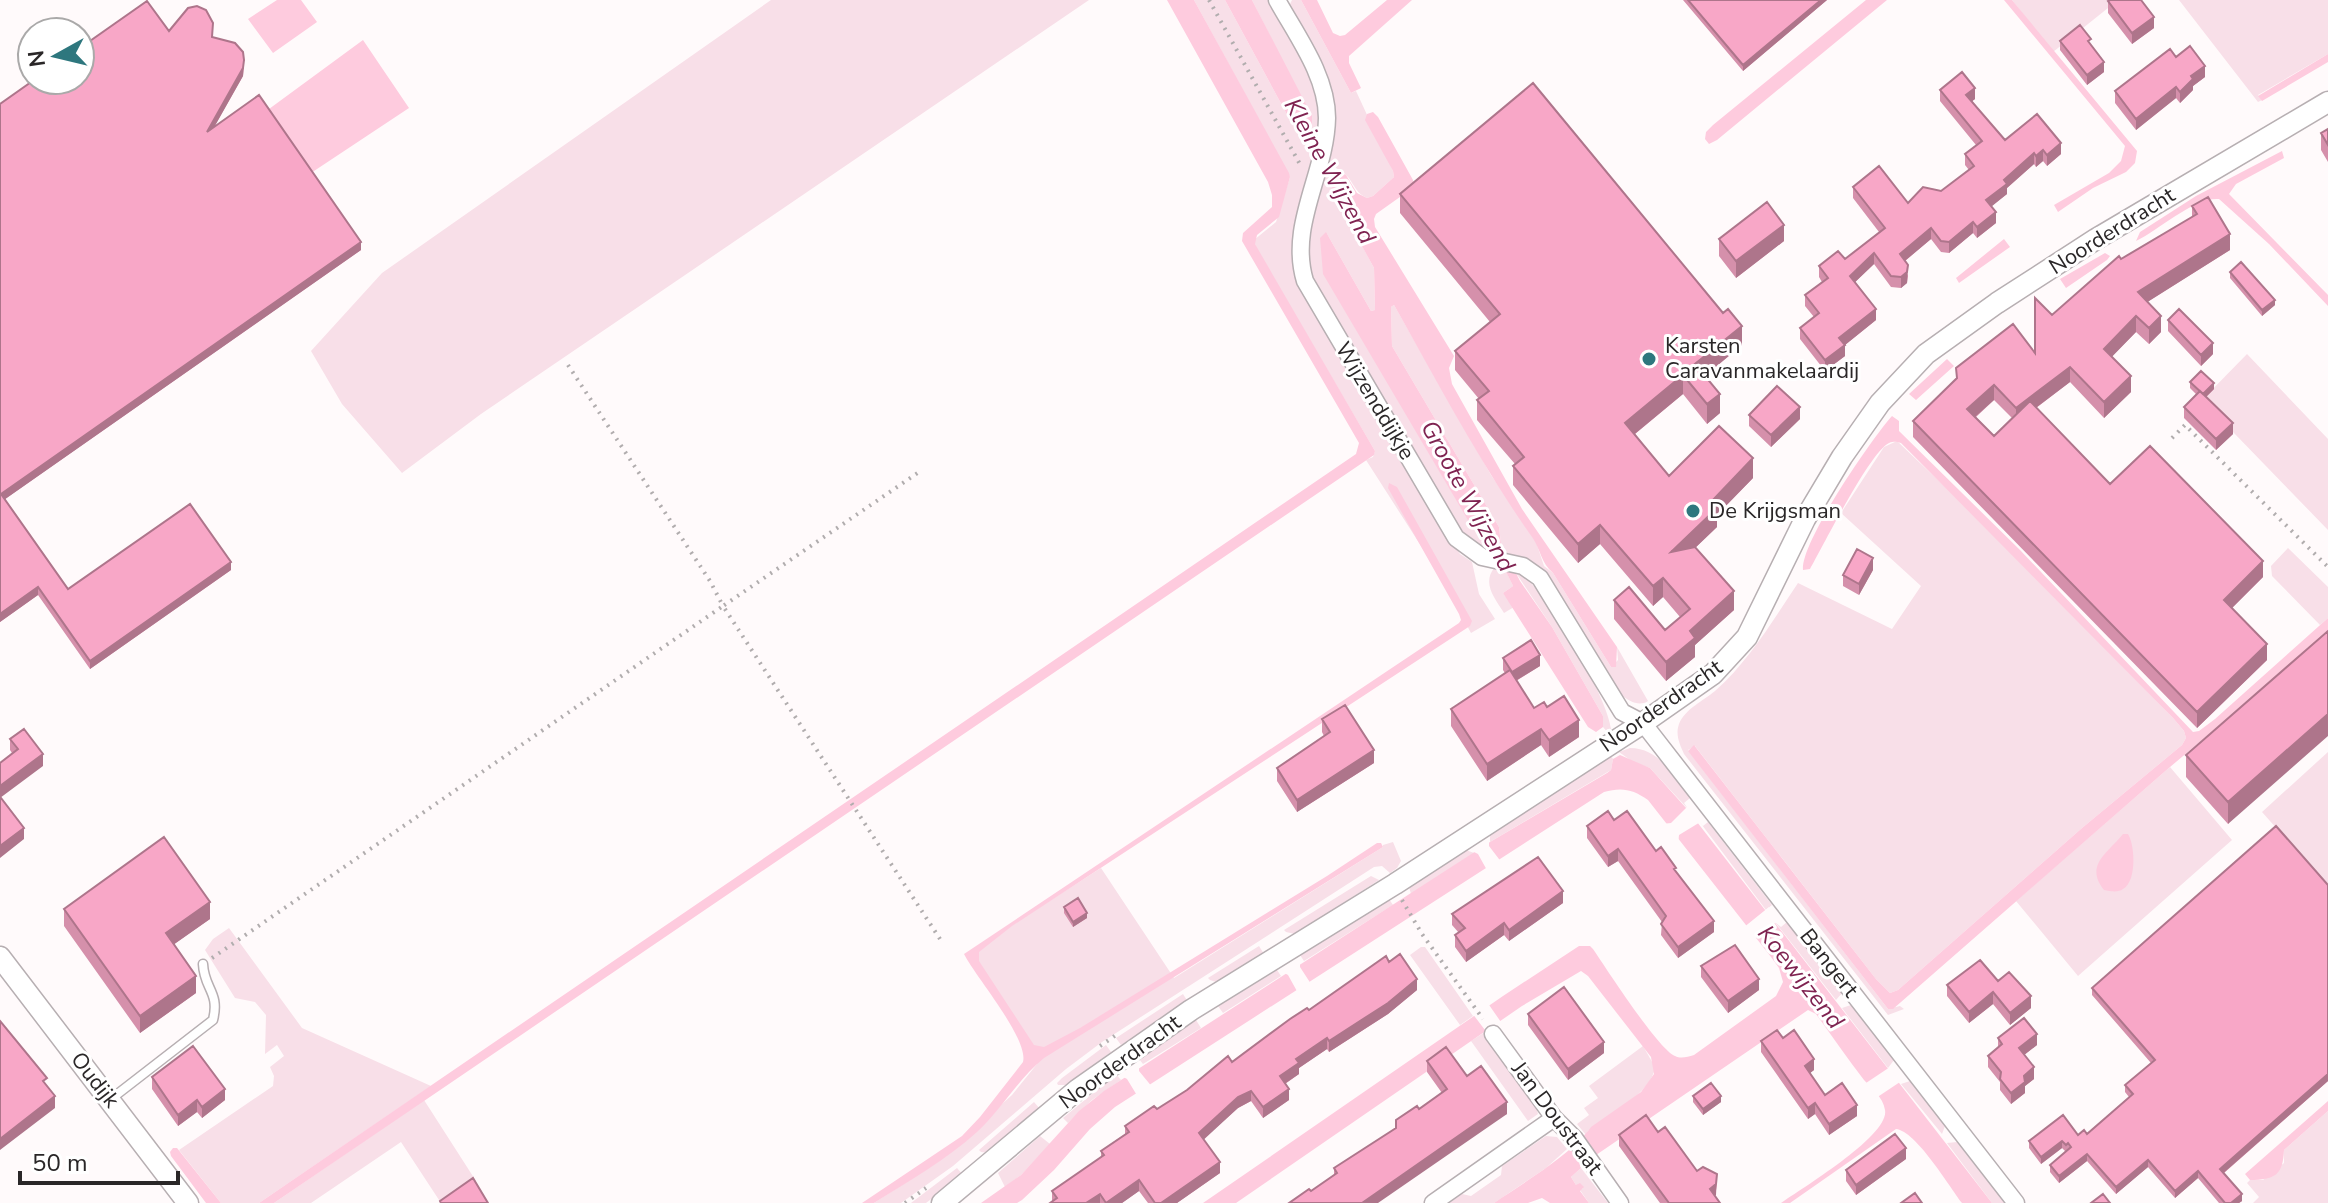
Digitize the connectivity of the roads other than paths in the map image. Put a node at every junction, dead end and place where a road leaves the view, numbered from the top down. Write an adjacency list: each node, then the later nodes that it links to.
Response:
1 (1277, 0): 3 (street, Wijzenddijkje)
2 (2328, 102): 3 (street, Noorderdracht)
3 (1643, 723): 10 (street, Noorderdracht); 13 (street, Bangert)
4 (0, 957): 7 (street, Oudijk)
5 (203, 964): 7 (lane)
6 (1493, 1034): 8 (street, Jan Doustraat)
7 (110, 1099): 9 (street, Oudijk)
8 (1554, 1118): 11 (street); 12 (street, Jan Doustraat)
9 (188, 1203)
10 (942, 1203)
11 (1433, 1203)
12 (1620, 1203)
13 (2016, 1203)

